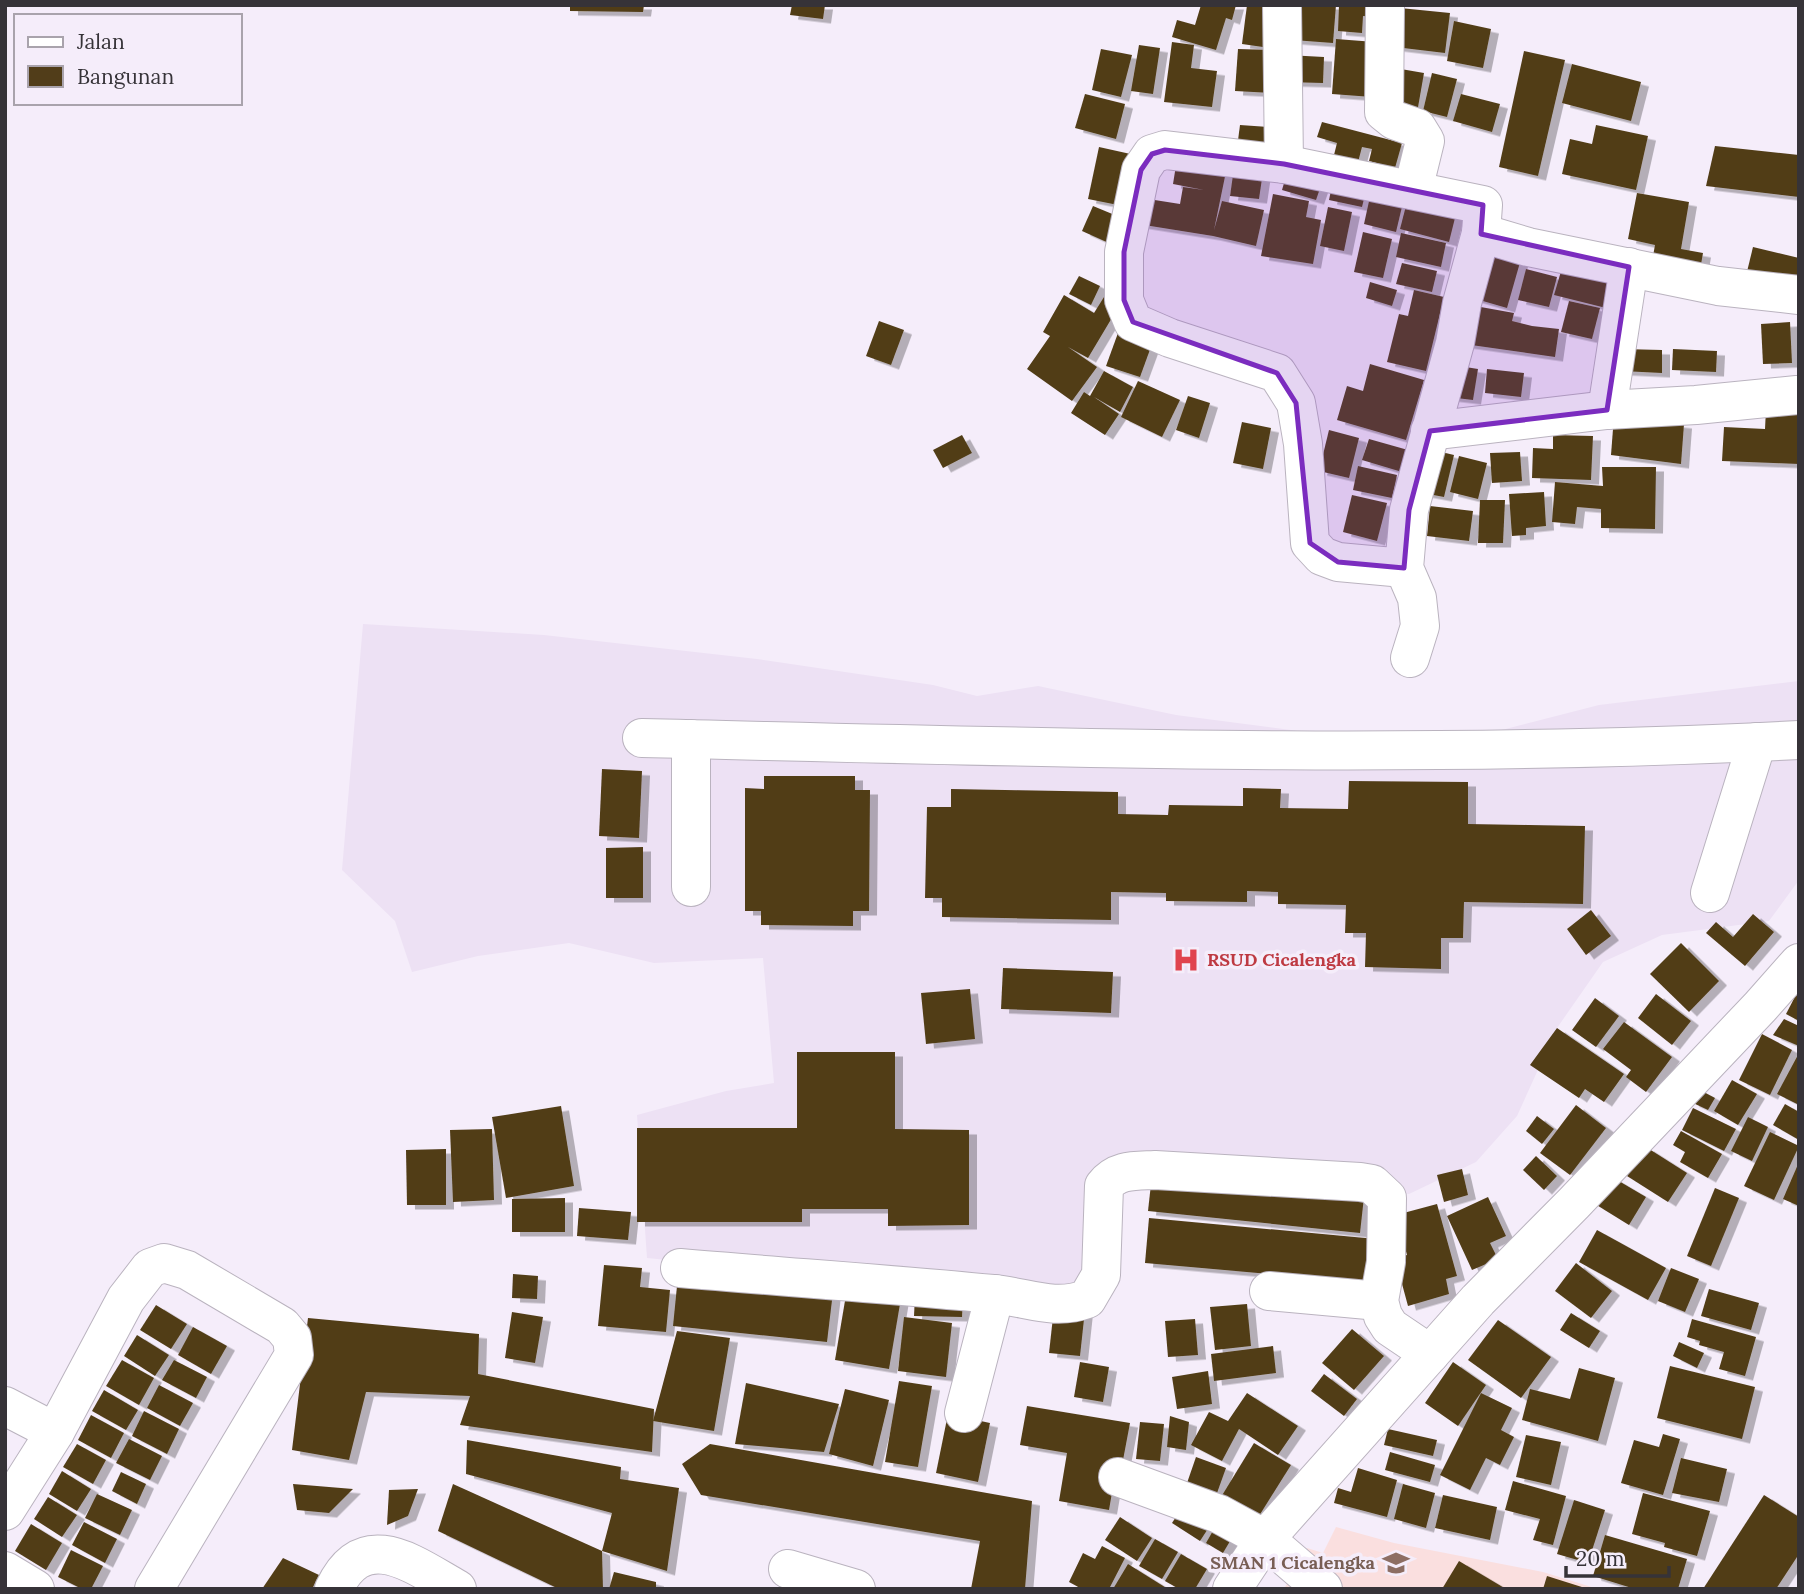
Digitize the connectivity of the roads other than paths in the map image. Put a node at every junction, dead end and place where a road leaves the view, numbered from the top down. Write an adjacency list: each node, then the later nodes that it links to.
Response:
1 (1282, 5): 3 (street)
2 (1385, 5): 4 (street)
3 (1284, 164): 4 (street); 11 (street)
4 (1413, 190): 5 (street)
5 (1481, 233): 6 (street); 10 (street)
6 (1629, 267): 7 (street); 9 (street)
7 (1799, 295)
8 (1797, 395): 9 (street)
9 (1607, 410): 10 (street)
10 (1430, 432): 11 (street)
11 (1404, 568): 12 (street)
12 (1410, 658)
13 (642, 737): 14 (street)
14 (691, 739): 16 (street); 17 (street)
15 (1799, 740): 16 (street)
16 (1757, 742): 18 (street)
17 (691, 887)
18 (1710, 893)
19 (1799, 963): 24 (street)
20 (680, 1268): 22 (street)
21 (1269, 1291): 23 (street)
22 (995, 1294): 23 (street); 26 (street)
23 (1379, 1301): 24 (street)
24 (1430, 1354): 30 (street)
25 (5, 1406): 27 (street)
26 (964, 1413)
27 (55, 1432): 29 (street); 34 (street)
28 (1118, 1477): 30 (street)
29 (5, 1511)
30 (1265, 1539): 38 (street); 39 (street)
31 (788, 1569): 37 (street)
32 (5, 1571): 33 (street)
33 (35, 1589)
34 (154, 1589)
35 (334, 1589): 36 (street)
36 (457, 1589)
37 (856, 1589)
38 (1232, 1589)
39 (1323, 1589)

